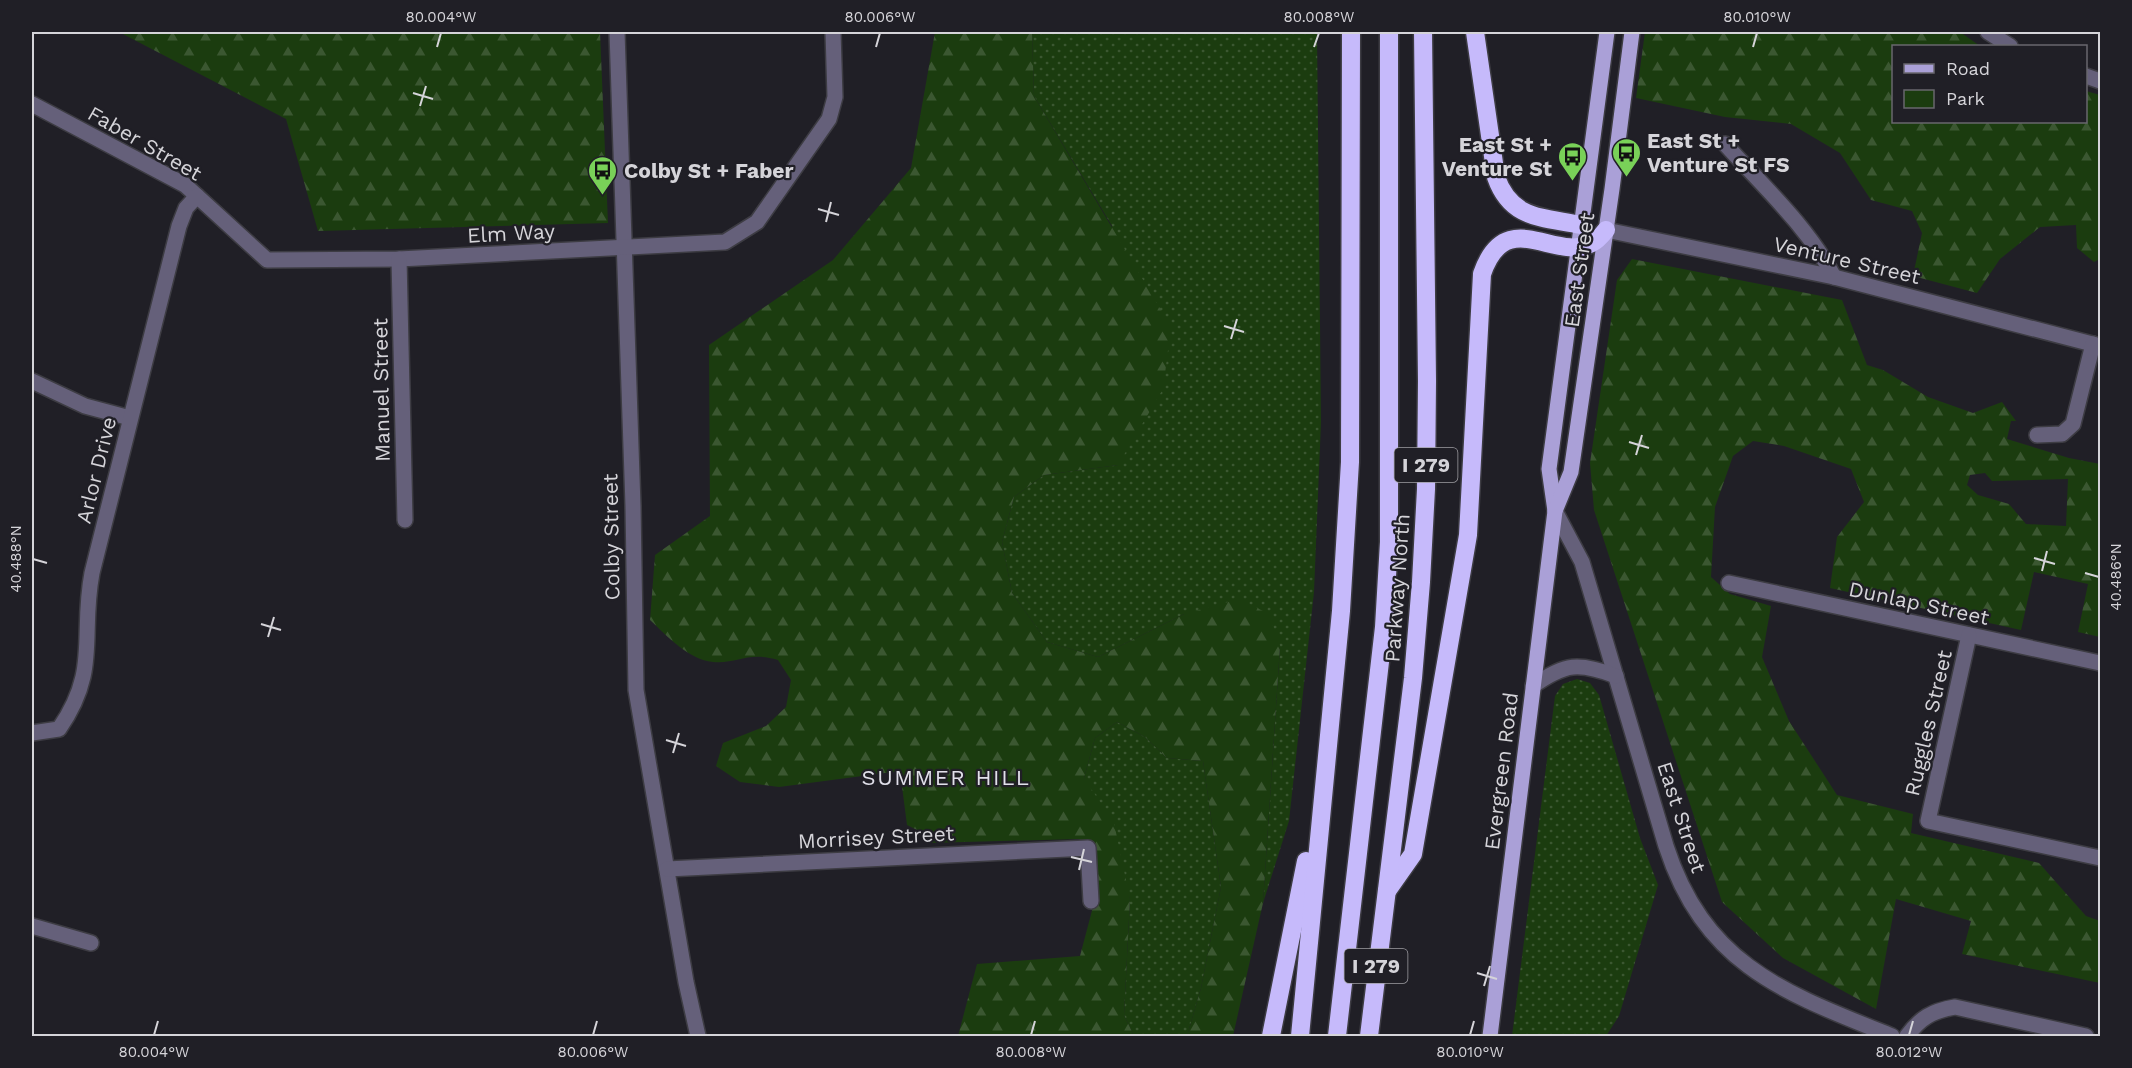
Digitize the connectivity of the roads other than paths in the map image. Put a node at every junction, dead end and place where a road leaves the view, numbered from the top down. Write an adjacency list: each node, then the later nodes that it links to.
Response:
1 (617, 32): 17 (street, Colby Street)
2 (833, 32): 17 (street)
3 (1351, 32): 32 (highway)
4 (1389, 32): 42 (highway)
5 (1423, 32): 35 (highway, Parkway North / I 279)
6 (1475, 32): 14 (highway)
7 (1607, 32): 14 (main road, East Street)
8 (1632, 32): 15 (main road, East Street)
9 (1988, 32): 10 (street)
10 (2008, 45)
11 (32, 104): 13 (street, Faber Street)
12 (1725, 144): 19 (street)
13 (197, 196): 18 (street, Faber Street); 22 (street, Arlor Drive)
14 (1581, 225): 15 (main road, Venture Street); 16 (main road, East Street)
15 (1606, 230): 16 (highway); 19 (street, Venture Street); 24 (main road, East Street)
16 (1578, 247): 24 (main road, East Street); 35 (highway)
17 (625, 249): 18 (street, Elm Way); 34 (street, Colby Street)
18 (399, 259): 25 (street, Manuel Street)
19 (1834, 278): 20 (street, Venture Street)
20 (2097, 345): 23 (street)
21 (32, 381): 22 (street)
22 (130, 418): 31 (street, Arlor Drive)
23 (2037, 435)
24 (1556, 511): 29 (street, East Street); 30 (main road, Evergreen Road)
25 (405, 520)
26 (1729, 583): 27 (street, Dunlap Street)
27 (1970, 635): 28 (street, Dunlap Street); 33 (street, Ruggles Street)
28 (2100, 663)
29 (1616, 676): 30 (street); 45 (street, East Street)
30 (1533, 686): 44 (main road, Evergreen Road)
31 (32, 733)
32 (1325, 768): 40 (highway); 41 (highway)
33 (2100, 858)
34 (667, 869): 36 (street, Morrisey Street); 39 (street, Colby Street)
35 (1384, 895): 43 (highway, Parkway North / I 279)
36 (1091, 901)
37 (32, 926): 38 (street)
38 (91, 943)
39 (698, 1036)
40 (1271, 1036)
41 (1300, 1036)
42 (1337, 1036)
43 (1369, 1036)
44 (1490, 1036)
45 (1892, 1036)
46 (1907, 1036): 47 (street)
47 (2086, 1036)

